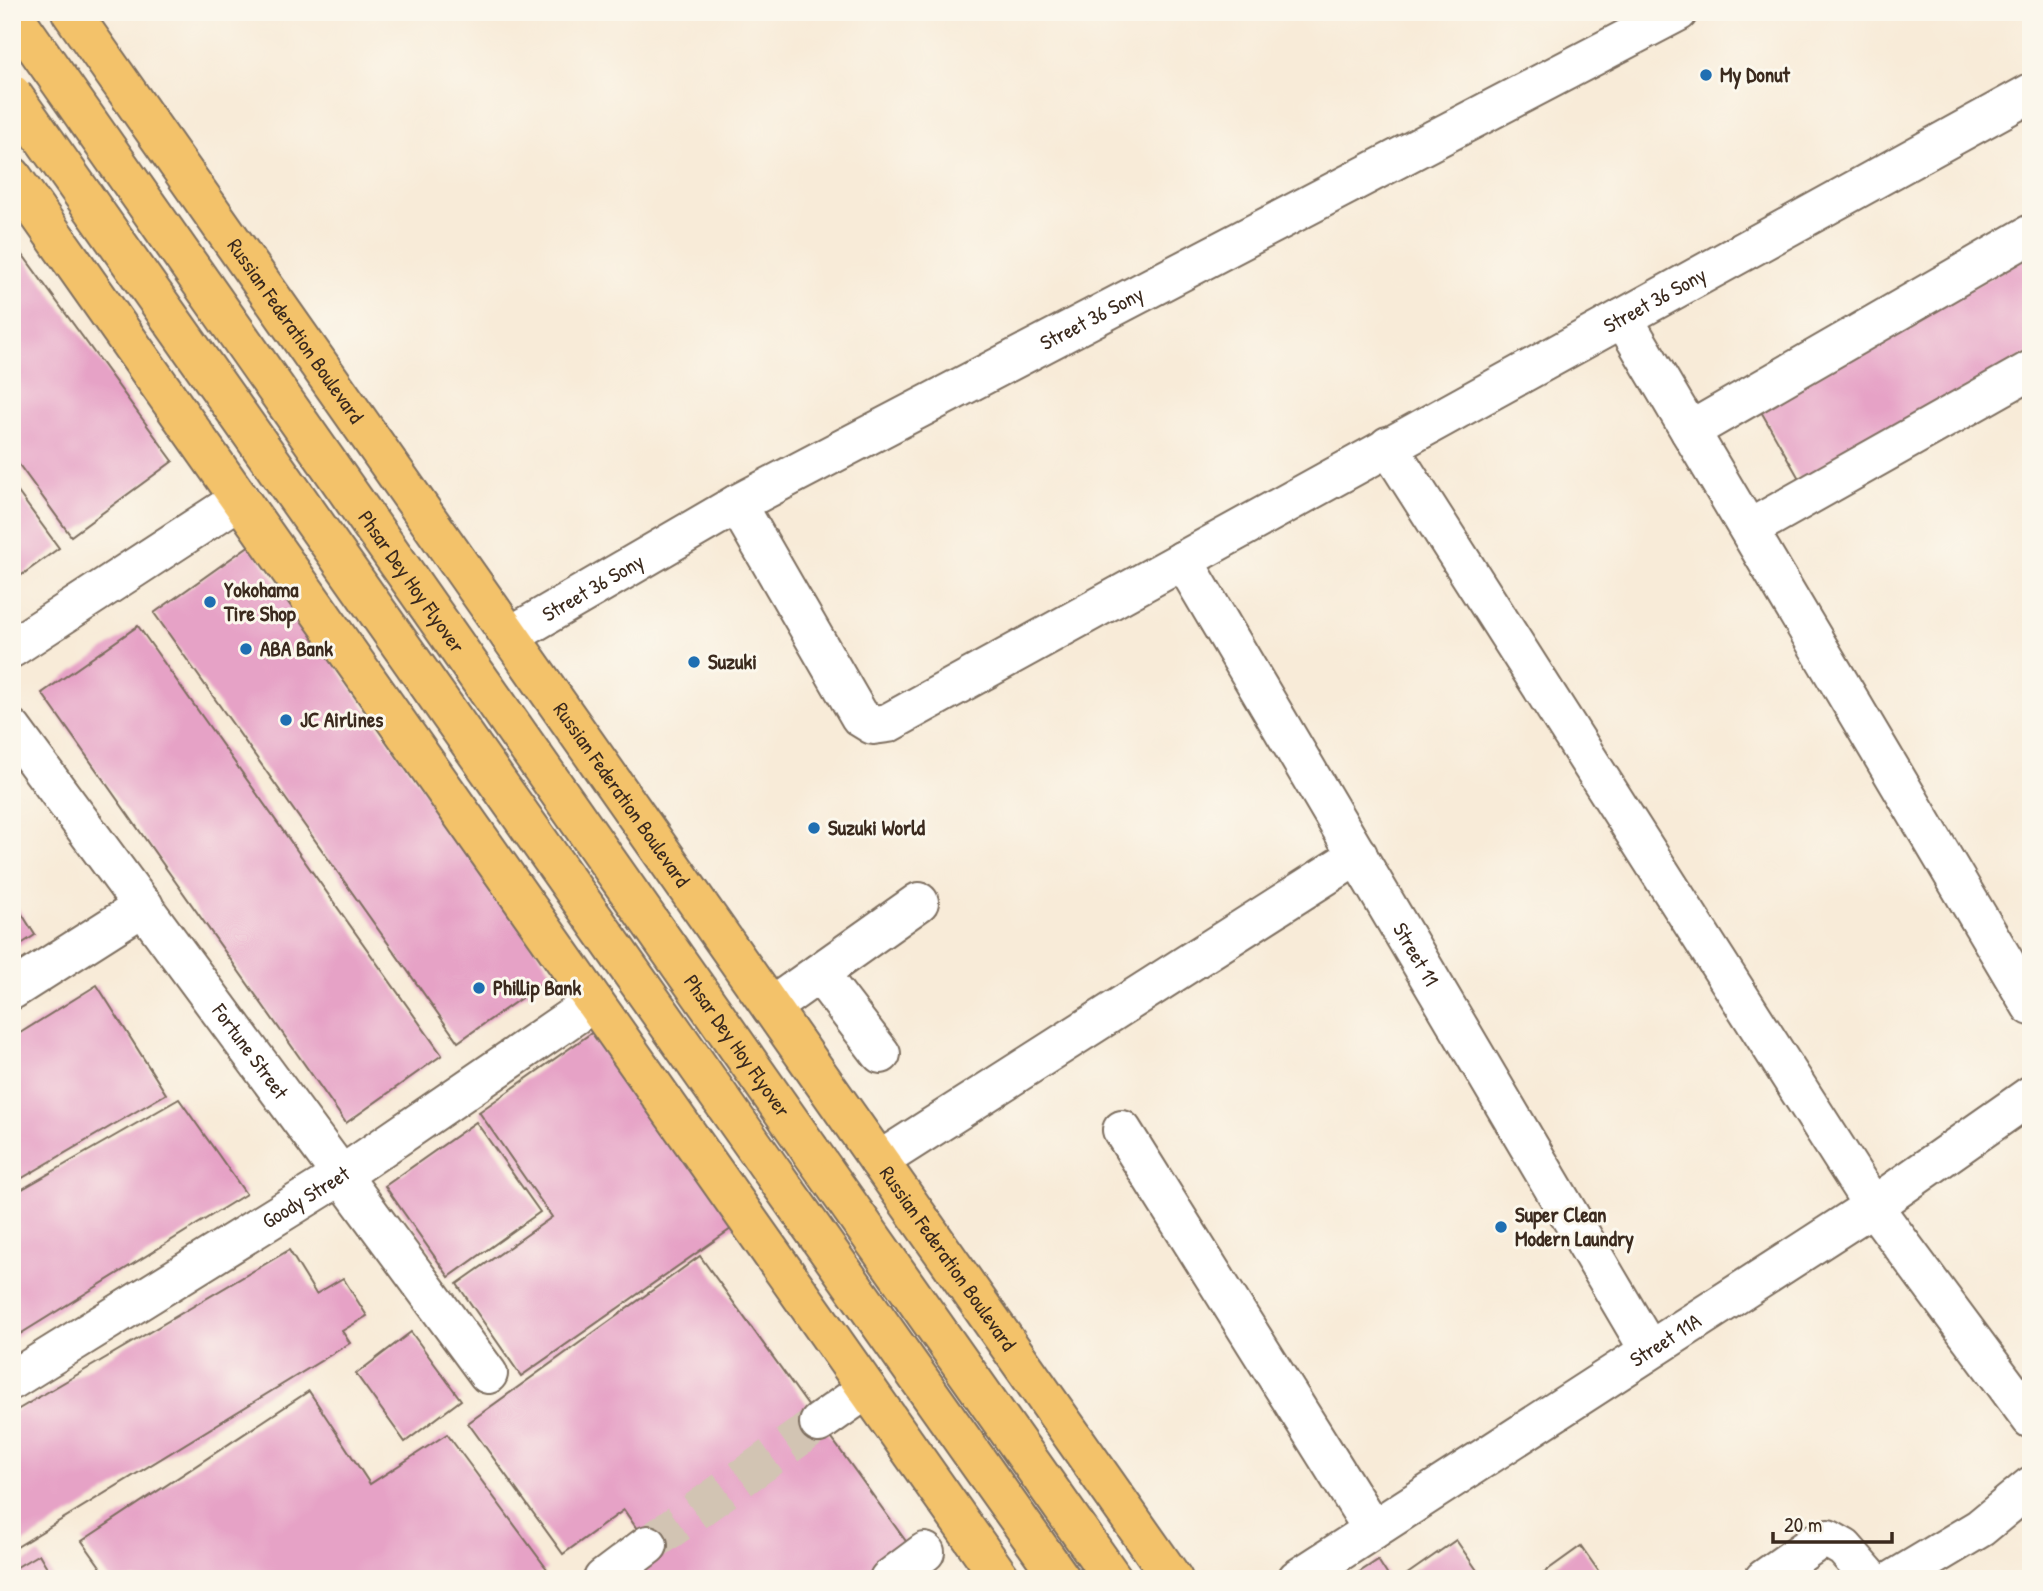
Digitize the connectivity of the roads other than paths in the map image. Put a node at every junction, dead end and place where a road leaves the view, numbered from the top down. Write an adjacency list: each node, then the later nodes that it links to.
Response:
1 (71, 12): 9 (main road, Russian Federation Boulevard)
2 (1678, 12): 15 (street, Street 36 Sony)
3 (12, 13): 49 (main road, Phsar Dey Hoy Flyover, bridge)
4 (2031, 93): 8 (street, Street 36 Sony)
5 (12, 94): 48 (main road, Phsar Dey Hoy Flyover, bridge)
6 (12, 176): 13 (main road)
7 (2031, 234): 11 (street)
8 (1623, 318): 11 (street); 12 (street, Street 36 Sony)
9 (322, 370): 13 (main road); 18 (main road, Russian Federation Boulevard)
10 (2031, 370): 16 (street)
11 (1690, 431): 16 (street)
12 (1388, 446): 17 (street, Street 36 Sony); 34 (street)
13 (204, 449): 14 (main road)
14 (240, 499): 19 (street); 26 (main road)
15 (737, 503): 17 (street, Street 36 Sony); 18 (street, Street 36 Sony)
16 (1749, 529): 27 (street)
17 (1183, 560): 21 (street, Street 11)
18 (510, 636): 28 (main road, Russian Federation Boulevard)
19 (12, 648)
20 (12, 729): 23 (street, Fortune Street)
21 (1358, 855): 32 (street); 35 (street, Street 11)
22 (919, 902): 24 (street)
23 (144, 906): 25 (street); 33 (street, Fortune Street)
24 (819, 973): 28 (street); 29 (street)
25 (12, 990)
26 (594, 1002): 33 (street, Goody Street); 38 (main road)
27 (2031, 1006)
28 (771, 1007): 32 (main road, Russian Federation Boulevard)
29 (881, 1054)
30 (2031, 1095): 34 (street, Street 11A)
31 (1122, 1130): 42 (street)
32 (879, 1161): 50 (main road, Russian Federation Boulevard)
33 (342, 1175): 36 (street, Fortune Street); 37 (street, Goody Street)
34 (1873, 1206): 35 (street, Street 11A); 39 (street)
35 (1649, 1350): 42 (street, Street 11A)
36 (488, 1374)
37 (12, 1380)
38 (867, 1389): 40 (street); 47 (main road)
39 (2031, 1419)
40 (819, 1423)
41 (2031, 1486): 54 (street)
42 (1373, 1530): 51 (street, Street 11A)
43 (649, 1545): 45 (street)
44 (925, 1552): 46 (street)
45 (603, 1579)
46 (889, 1579)
47 (1001, 1579)
48 (1061, 1579)
49 (1114, 1579)
50 (1173, 1579)
51 (1297, 1579)
52 (1764, 1579): 53 (street)
53 (1871, 1579)
54 (1895, 1579)

